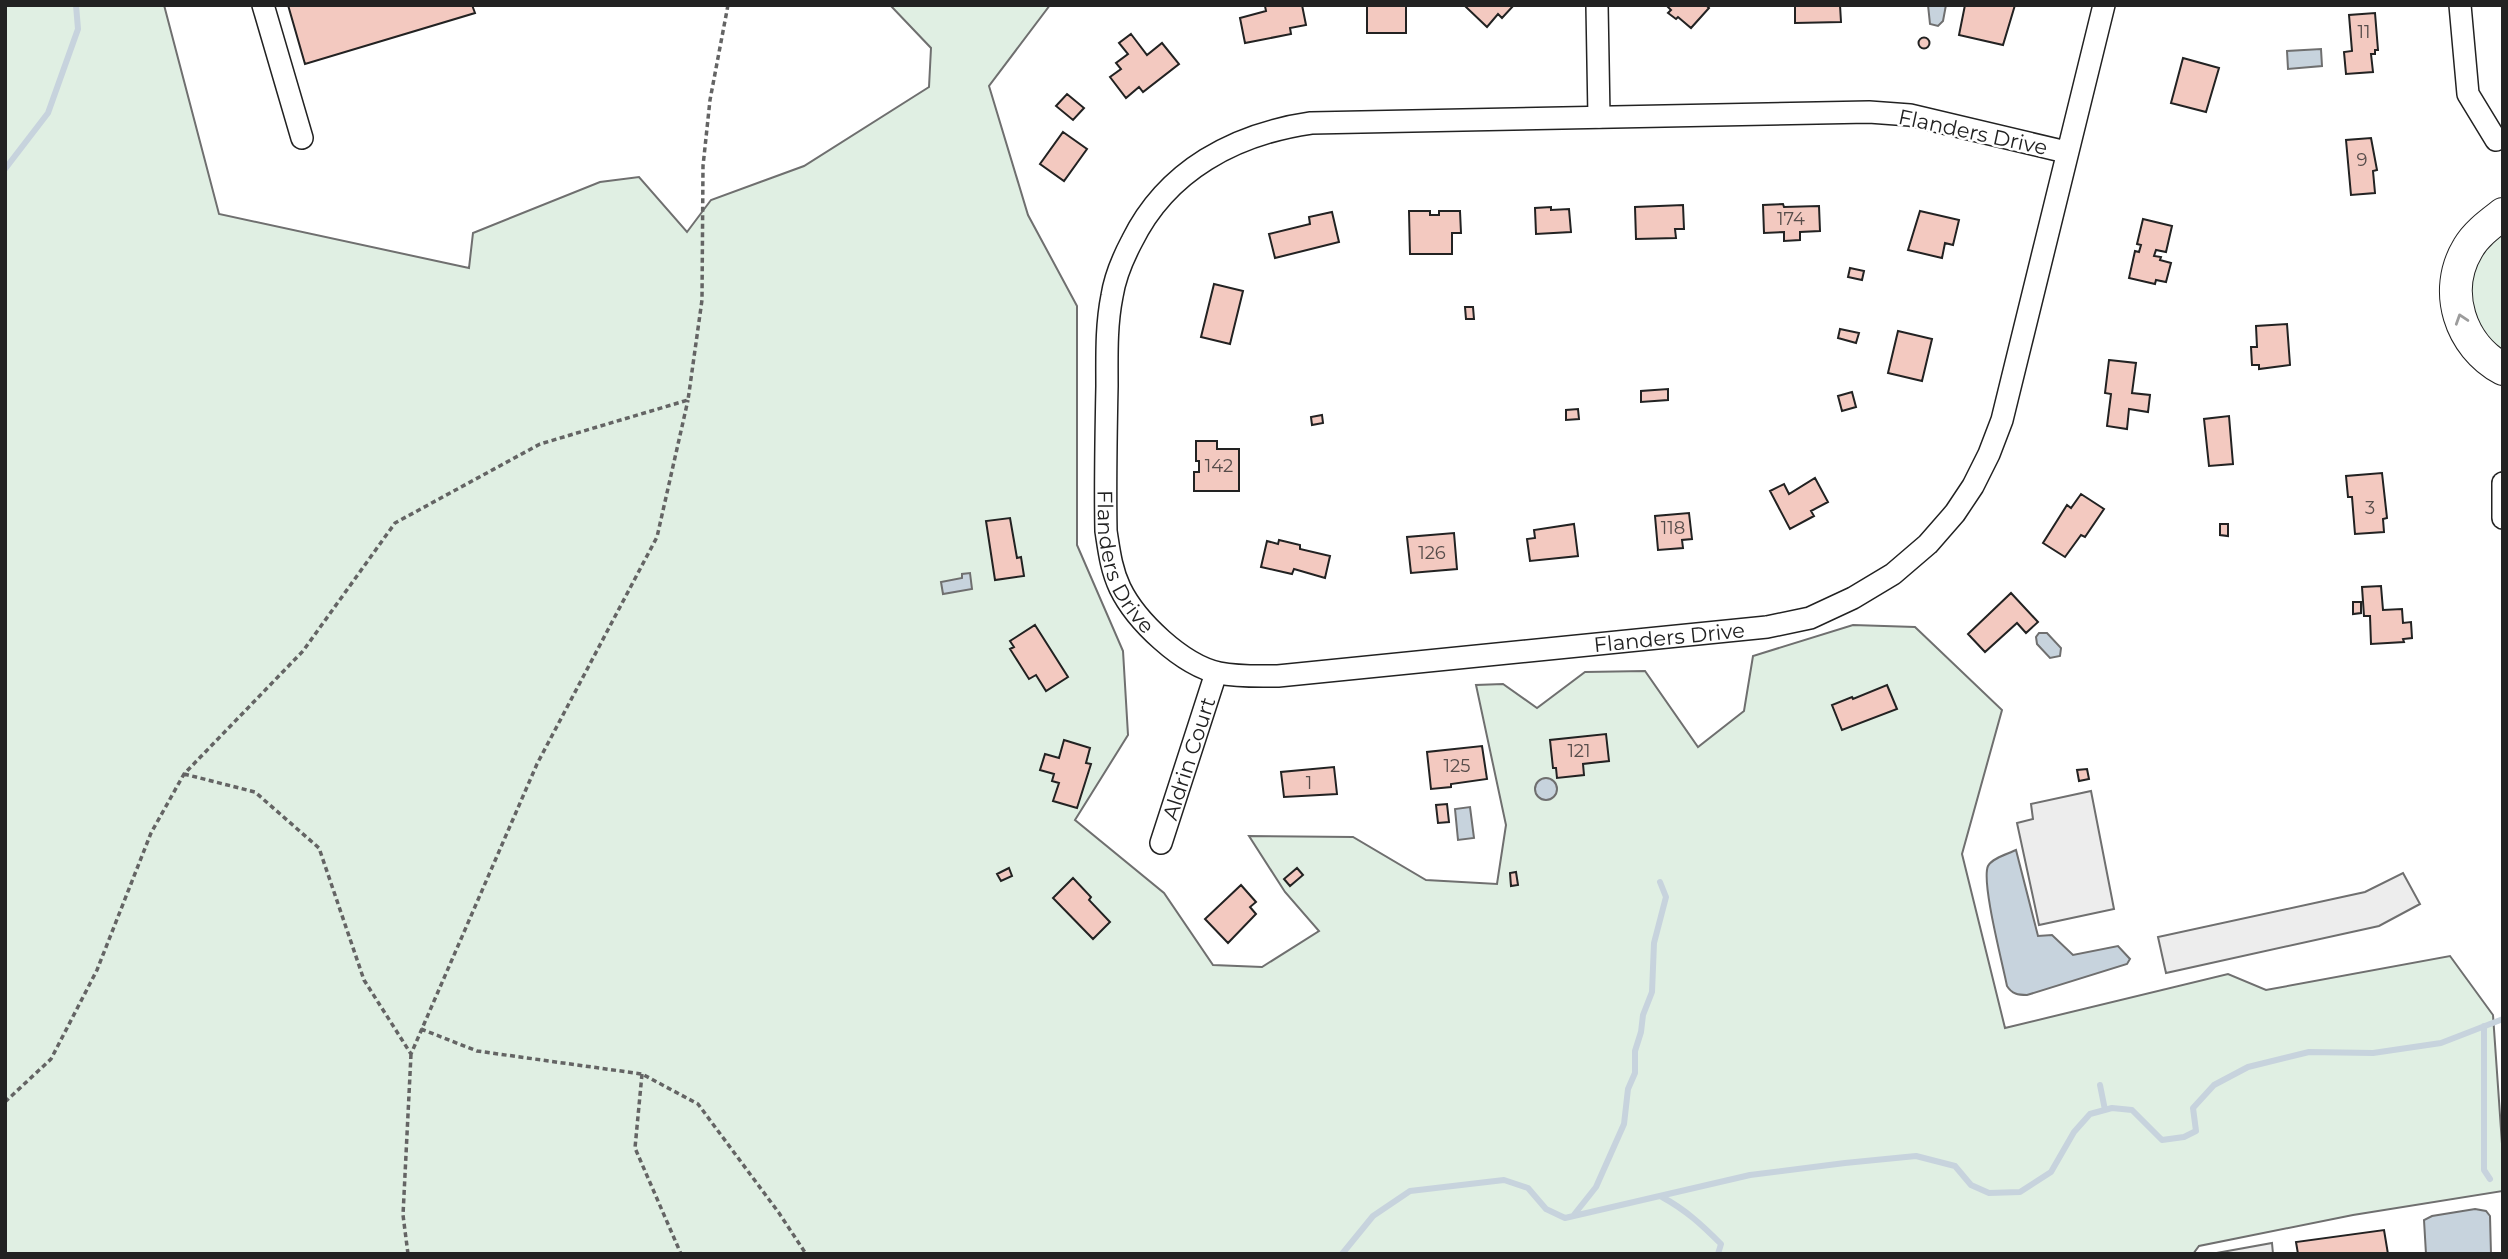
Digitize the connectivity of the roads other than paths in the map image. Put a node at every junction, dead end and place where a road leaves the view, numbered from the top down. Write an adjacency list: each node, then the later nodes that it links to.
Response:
1 (263, 5): 6 (street)
2 (1597, 5): 5 (street)
3 (2104, 5): 8 (street, Flanders Drive)
4 (2460, 5): 7 (street)
5 (1598, 117): 8 (street, Flanders Drive); 13 (street, Flanders Drive)
6 (302, 138)
7 (2496, 140)
8 (2066, 152): 13 (street, Flanders Drive)
9 (2503, 214): 10 (highway, one-way to 9)
10 (2503, 369)
11 (2503, 483): 12 (street)
12 (2503, 518)
13 (1216, 673): 14 (street, Aldrin Court)
14 (1161, 843)

